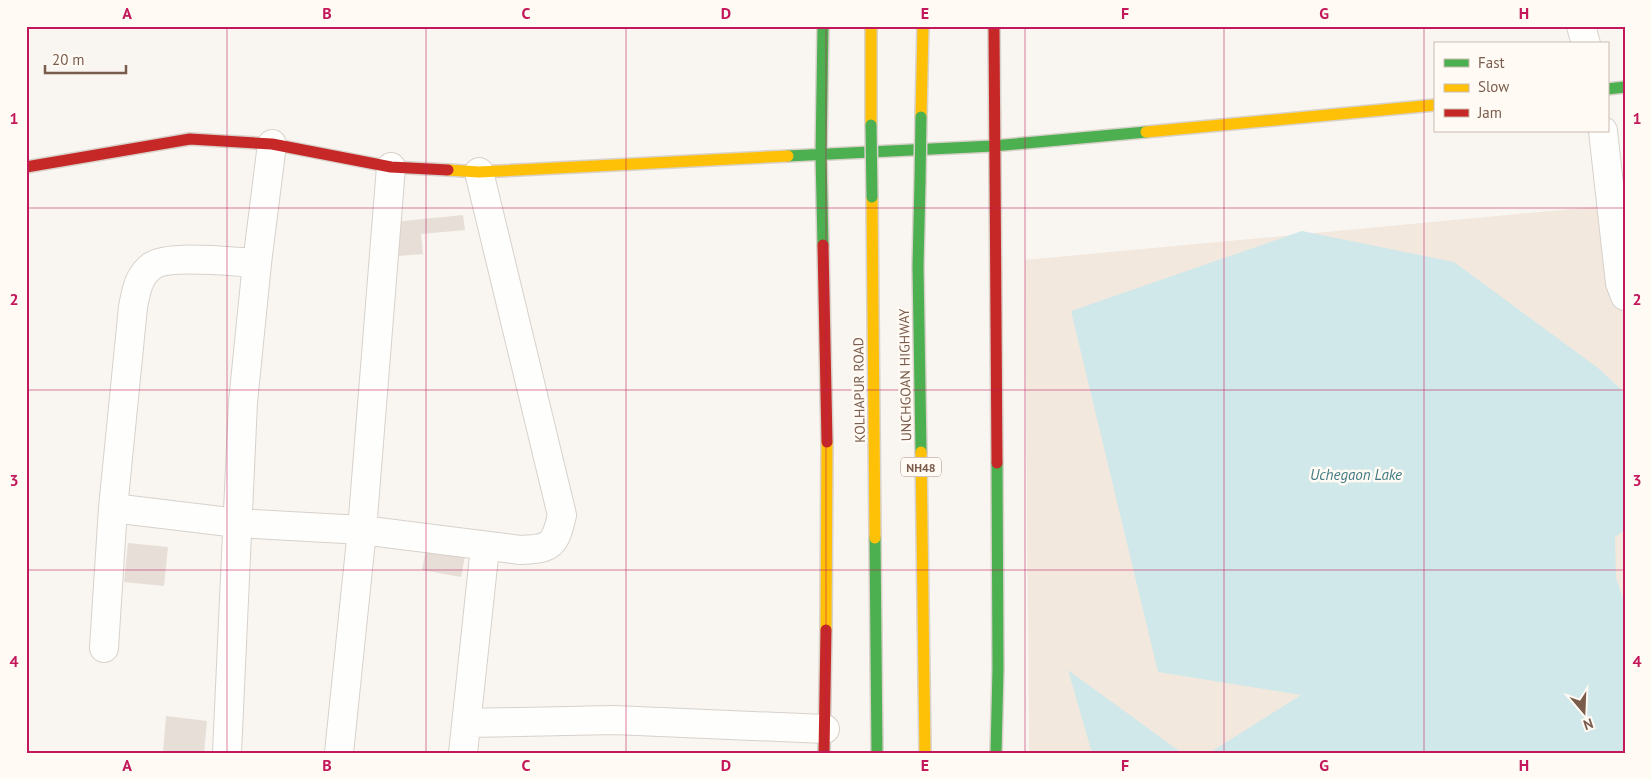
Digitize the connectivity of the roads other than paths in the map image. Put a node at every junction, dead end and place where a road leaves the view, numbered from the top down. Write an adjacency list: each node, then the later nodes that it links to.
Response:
1 (823, 26): 13 (main road)
2 (871, 26): 29 (main road, KOLHAPUR ROAD, bridge)
3 (923, 26): 30 (main road, UNCHGOAN HIGHWAY / NH48, bridge)
4 (994, 26): 12 (main road)
5 (1581, 26): 6 (street)
6 (1585, 42)
7 (1625, 87): 8 (main road)
8 (1608, 89)
9 (1434, 105): 12 (main road)
10 (1602, 132): 18 (street)
11 (272, 144): 14 (main road); 15 (main road); 17 (street)
12 (993, 146): 13 (main road); 31 (main road)
13 (821, 155): 16 (main road); 25 (main road)
14 (26, 167)
15 (391, 167): 16 (main road); 21 (street)
16 (479, 172): 22 (street)
17 (257, 263): 19 (street); 20 (street)
18 (1625, 296)
19 (113, 508): 20 (street); 23 (street)
20 (237, 523): 21 (street); 26 (street)
21 (362, 530): 22 (street); 27 (street)
22 (485, 547): 24 (street)
23 (104, 648)
24 (467, 723): 25 (street); 28 (street)
25 (824, 741)
26 (227, 753)
27 (339, 753)
28 (463, 753)
29 (877, 753)
30 (925, 753)
31 (996, 753)

